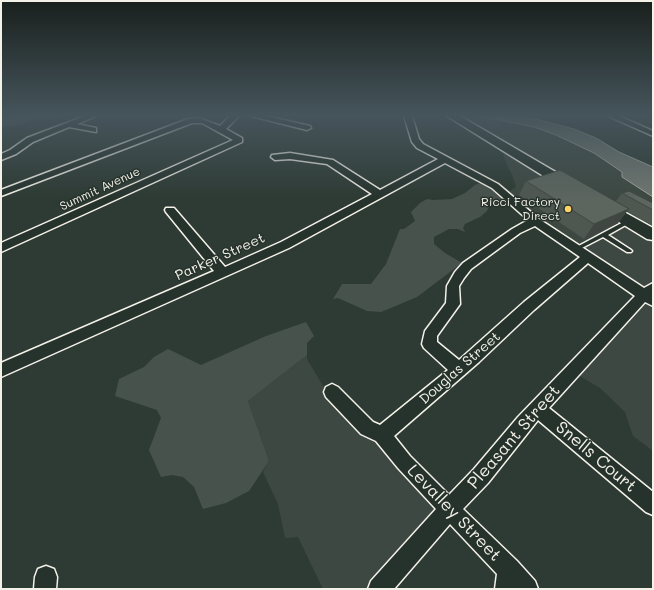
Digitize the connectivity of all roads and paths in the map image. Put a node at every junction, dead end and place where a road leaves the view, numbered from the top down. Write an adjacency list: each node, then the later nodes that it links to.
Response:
1 (25, 144): 6 (street)
2 (132, 144): 9 (street)
3 (230, 144): 16 (street, Summit Avenue)
4 (418, 144): 8 (street)
5 (498, 144): 13 (main road)
6 (1, 157)
7 (275, 157): 10 (street)
8 (445, 159): 10 (street, Parker Street); 12 (street)
9 (1, 193)
10 (379, 194): 19 (street, Parker Street)
11 (170, 210): 19 (street)
12 (535, 221): 18 (street); 22 (street)
13 (629, 221): 14 (lane); 15 (main road)
14 (604, 234): 17 (lane); 18 (lane)
15 (653, 235)
16 (1, 248)
17 (628, 251)
18 (581, 253): 20 (street); 22 (street, Douglas Street)
19 (223, 273): 21 (street, Parker Street)
20 (650, 295): 24 (street, Pleasant Street)
21 (1, 370)
22 (459, 370): 25 (street, Douglas Street)
23 (332, 392): 25 (street)
24 (538, 409): 26 (street, Snells Court); 27 (street, Pleasant Street)
25 (382, 435): 27 (street, Levalley Street)
26 (653, 506)
27 (450, 508): 28 (street, Levalley Street); 29 (street, Pleasant Street)
28 (507, 579): 30 (street, Levalley Street)
29 (379, 589)
30 (527, 589)

